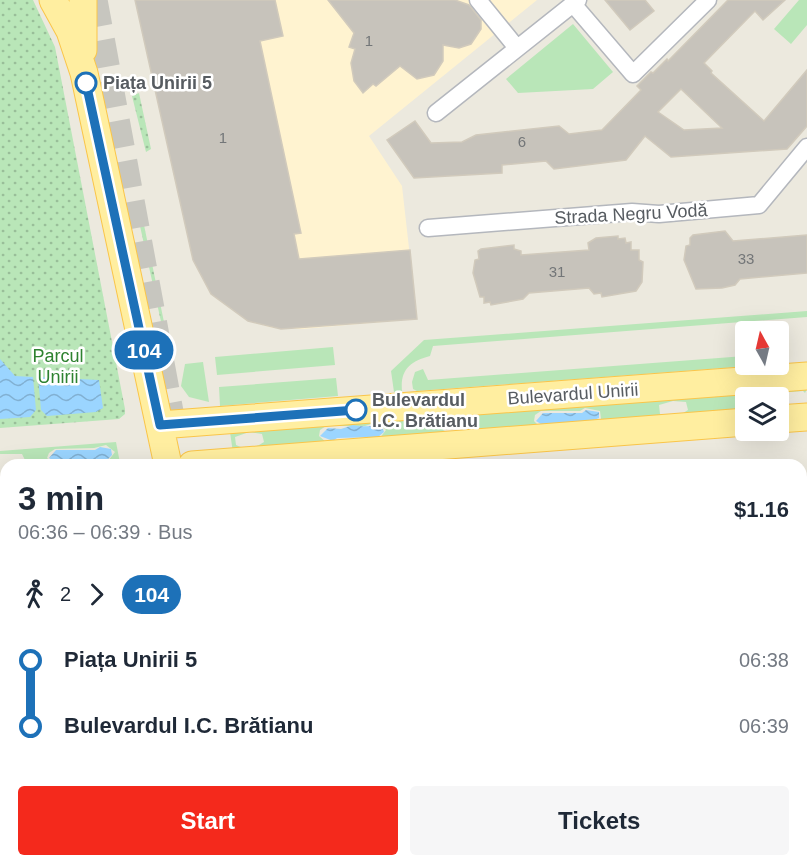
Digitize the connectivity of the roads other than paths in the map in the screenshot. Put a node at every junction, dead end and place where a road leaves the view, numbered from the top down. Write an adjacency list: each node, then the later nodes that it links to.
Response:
1 (53, 0): 7 (main road)
2 (83, 0): 7 (main road)
3 (478, 0): 6 (street)
4 (708, 0): 5 (street)
5 (575, 2): 6 (street)
6 (517, 48): 8 (street)
7 (84, 73): 15 (main road)
8 (436, 113)
9 (807, 147): 10 (street, Strada Negru Vodă)
10 (428, 228)
11 (807, 376): 15 (main road, Bulevardul Unirii)
12 (807, 417): 13 (main road)
13 (789, 418)
14 (735, 423): 17 (main road)
15 (160, 425): 16 (main road)
16 (167, 459)
17 (269, 459)

